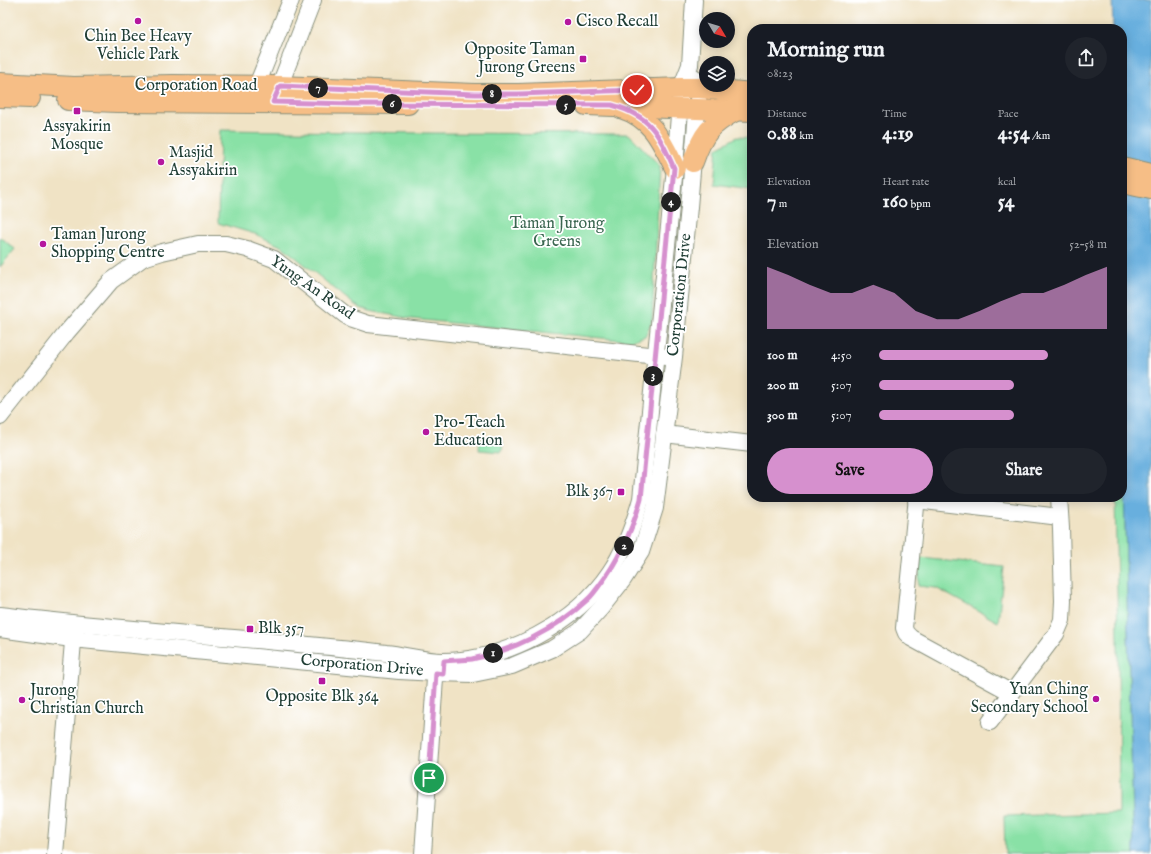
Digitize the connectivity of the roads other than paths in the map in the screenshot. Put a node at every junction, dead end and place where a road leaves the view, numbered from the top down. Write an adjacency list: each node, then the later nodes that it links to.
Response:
1 (291, 0): 7 (street)
2 (314, 0): 8 (street)
3 (694, 0): 5 (street)
4 (0, 83): 7 (main road, Corporation Road)
5 (690, 88): 6 (main road, Corporation Road); 8 (main road, Corporation Road); 11 (street, Corporation Drive)
6 (747, 93)
7 (253, 94): 8 (main road, Corporation Road); 9 (main road, Corporation Road)
8 (276, 94): 10 (main road, Corporation Road)
9 (0, 97)
10 (612, 105): 11 (main road, Corporation Road); 13 (main road)
11 (688, 108): 12 (main road, Corporation Road); 13 (street, Corporation Drive)
12 (745, 110): 13 (main road)
13 (684, 165): 18 (street, Corporation Drive); 19 (street, Corporation Drive)
14 (1127, 168): 15 (main road)
15 (1151, 174)
16 (1127, 184): 17 (main road)
17 (1151, 189)
18 (656, 356): 19 (street, Yung An Road); 20 (street, Yung An Road); 30 (street, Corporation Drive)
19 (674, 357): 21 (street, Corporation Drive)
20 (0, 417)
21 (664, 434): 22 (street); 30 (street, Corporation Drive)
22 (747, 443)
23 (916, 502): 31 (street)
24 (946, 502): 26 (street)
25 (1059, 502): 26 (street)
26 (1060, 517): 31 (street)
27 (0, 616): 29 (street, Corporation Drive)
28 (0, 629): 29 (street, Corporation Drive)
29 (76, 632): 30 (street, Corporation Drive); 33 (street); 34 (street)
30 (440, 667): 35 (street); 36 (street)
31 (1012, 693): 32 (street)
32 (990, 722)
33 (55, 854)
34 (62, 854)
35 (423, 854)
36 (430, 854)

